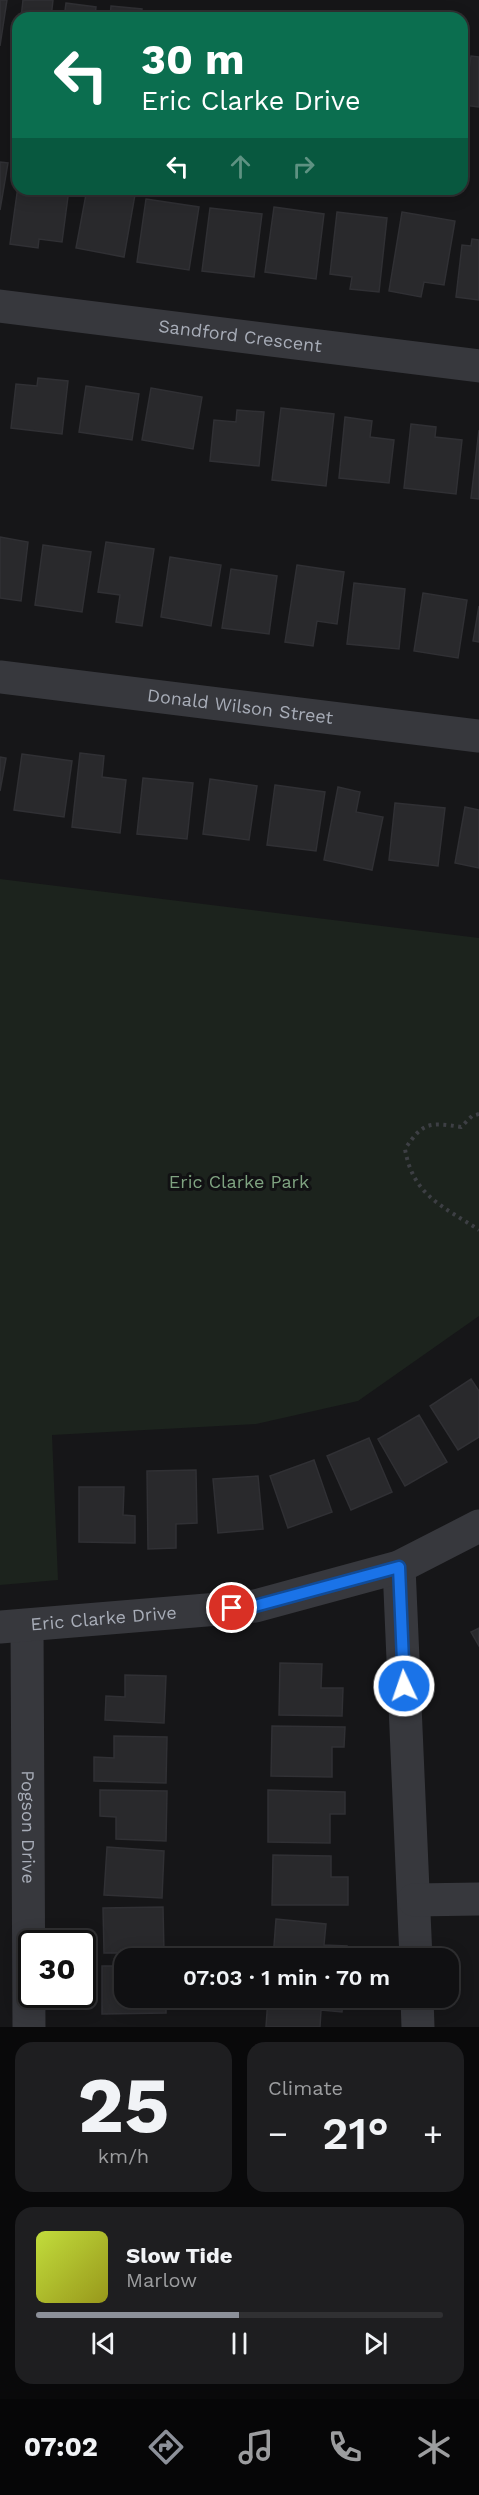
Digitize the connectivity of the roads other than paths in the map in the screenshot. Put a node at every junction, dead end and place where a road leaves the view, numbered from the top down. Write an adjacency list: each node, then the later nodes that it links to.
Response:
1 (0, 306): 2 (street, Sandford Crescent)
2 (479, 366)
3 (0, 677): 4 (street, Donald Wilson Street)
4 (479, 736)
5 (479, 1526): 6 (street, Eric Clarke Drive)
6 (399, 1567): 7 (street, Eric Clarke Drive); 9 (street)
7 (13, 1626): 12 (street, Pogson Drive)
8 (479, 1899): 9 (street)
9 (414, 1900): 10 (street)
10 (416, 1948)
11 (417, 2008): 13 (street)
12 (28, 2027)
13 (418, 2027)

